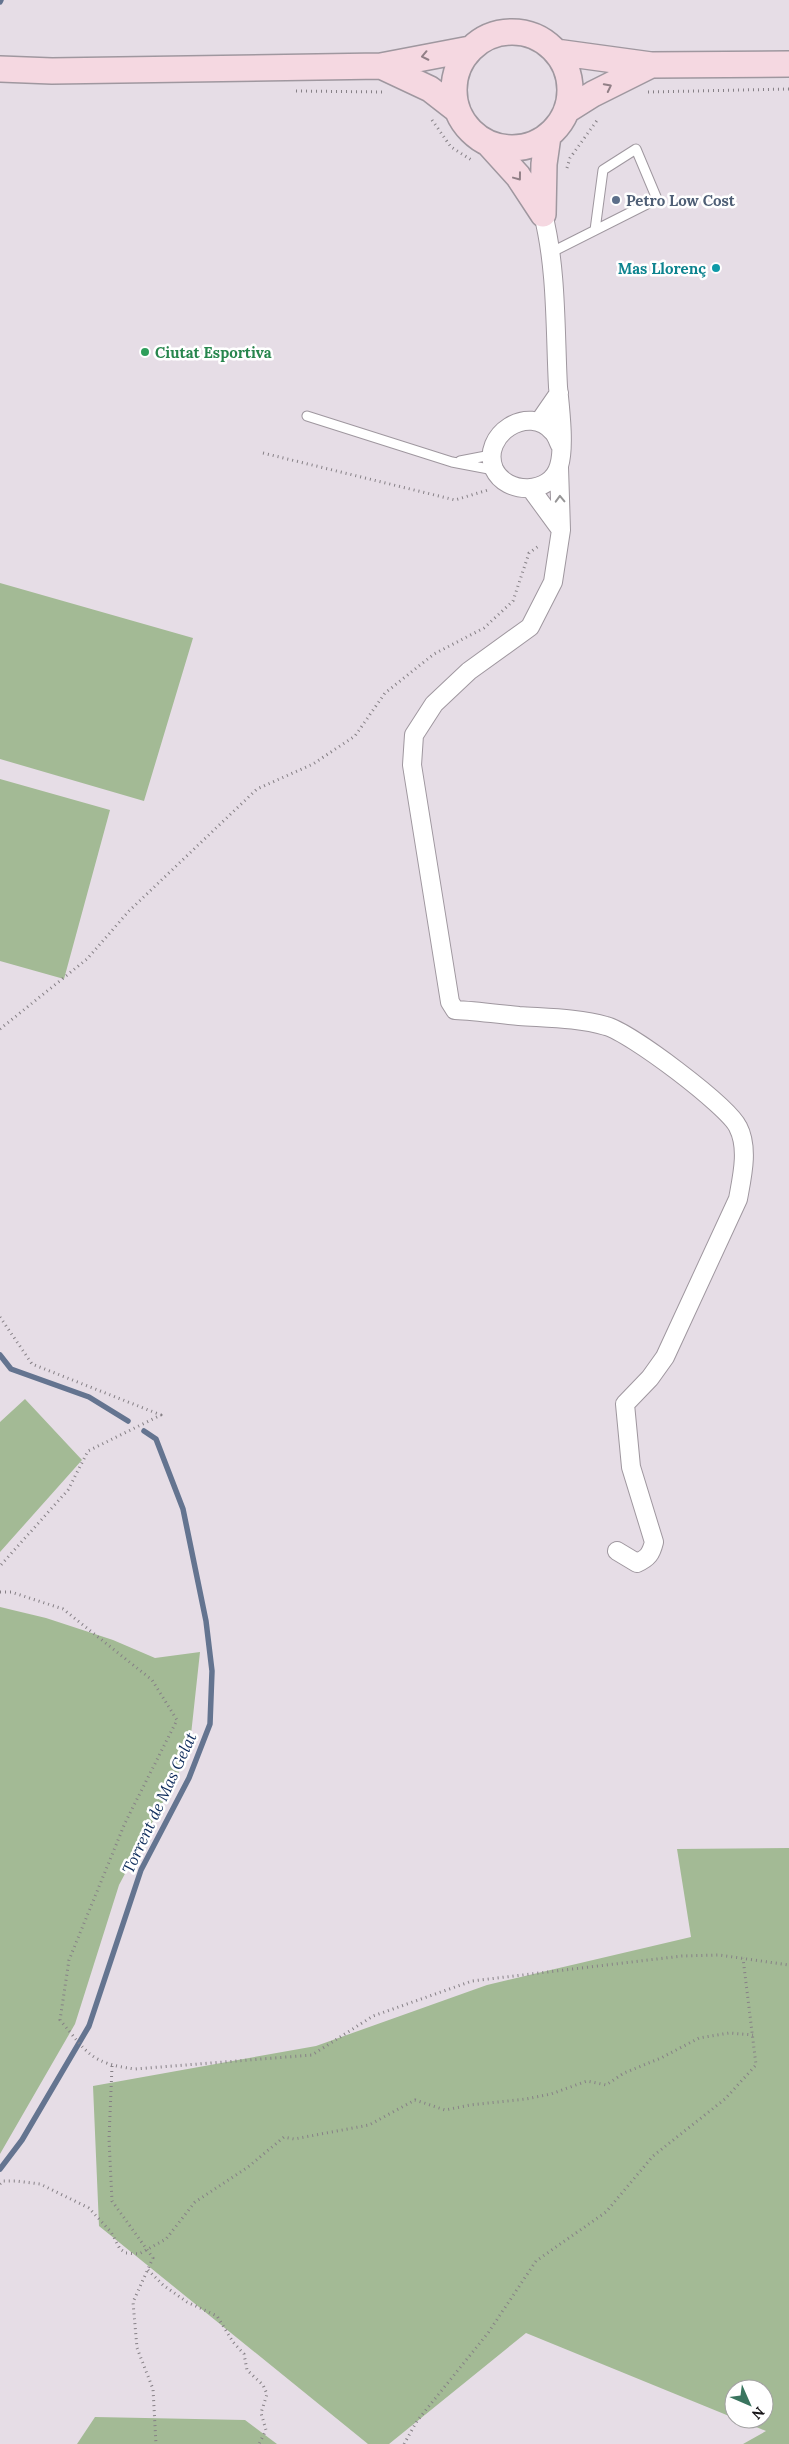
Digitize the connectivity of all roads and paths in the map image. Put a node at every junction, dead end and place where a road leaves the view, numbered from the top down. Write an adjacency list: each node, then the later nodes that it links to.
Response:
1 (470, 49): 2 (main road); 5 (main road, one-way to 5); 11 (main road)
2 (556, 52): 4 (main road); 12 (main road)
3 (789, 64): 4 (main road)
4 (651, 65): 12 (main road, one-way to 4)
5 (381, 66): 6 (main road); 11 (main road)
6 (0, 69)
7 (789, 89): 10 (path)
8 (291, 91): 9 (path)
9 (387, 92)
10 (643, 93)
11 (457, 110): 16 (main road)
12 (566, 110): 15 (main road)
13 (428, 113): 16 (path)
14 (604, 114): 17 (path)
15 (548, 136): 16 (main road); 18 (main road)
16 (482, 153): 18 (main road, one-way to 18)
17 (565, 175)
18 (543, 214): 20 (street)
19 (595, 230): 19 (lane); 20 (lane)
20 (550, 253): 21 (street)
21 (559, 393): 23 (street); 24 (street)
22 (307, 416): 26 (lane)
23 (539, 422): 24 (street); 27 (street)
24 (560, 445): 28 (street)
25 (263, 453): 29 (path)
26 (452, 462): 27 (lane); 27 (lane)
27 (493, 462): 29 (street)
28 (559, 466): 30 (street); 31 (street, one-way to 28)
29 (507, 484): 30 (street)
30 (531, 489): 31 (street)
31 (561, 530): 32 (path); 34 (street)
32 (0, 1029)
33 (0, 1317): 35 (path)
34 (617, 1551)
35 (0, 1566)
36 (0, 1592): 40 (path)
37 (743, 1958): 38 (path); 39 (path); 40 (path)
38 (789, 1965)
39 (753, 2035): 42 (path); 46 (path)
40 (112, 2066): 42 (path)
41 (0, 2184): 42 (path)
42 (147, 2250): 43 (path)
43 (148, 2270): 44 (path); 45 (path)
44 (156, 2444)
45 (259, 2444)
46 (404, 2444)

